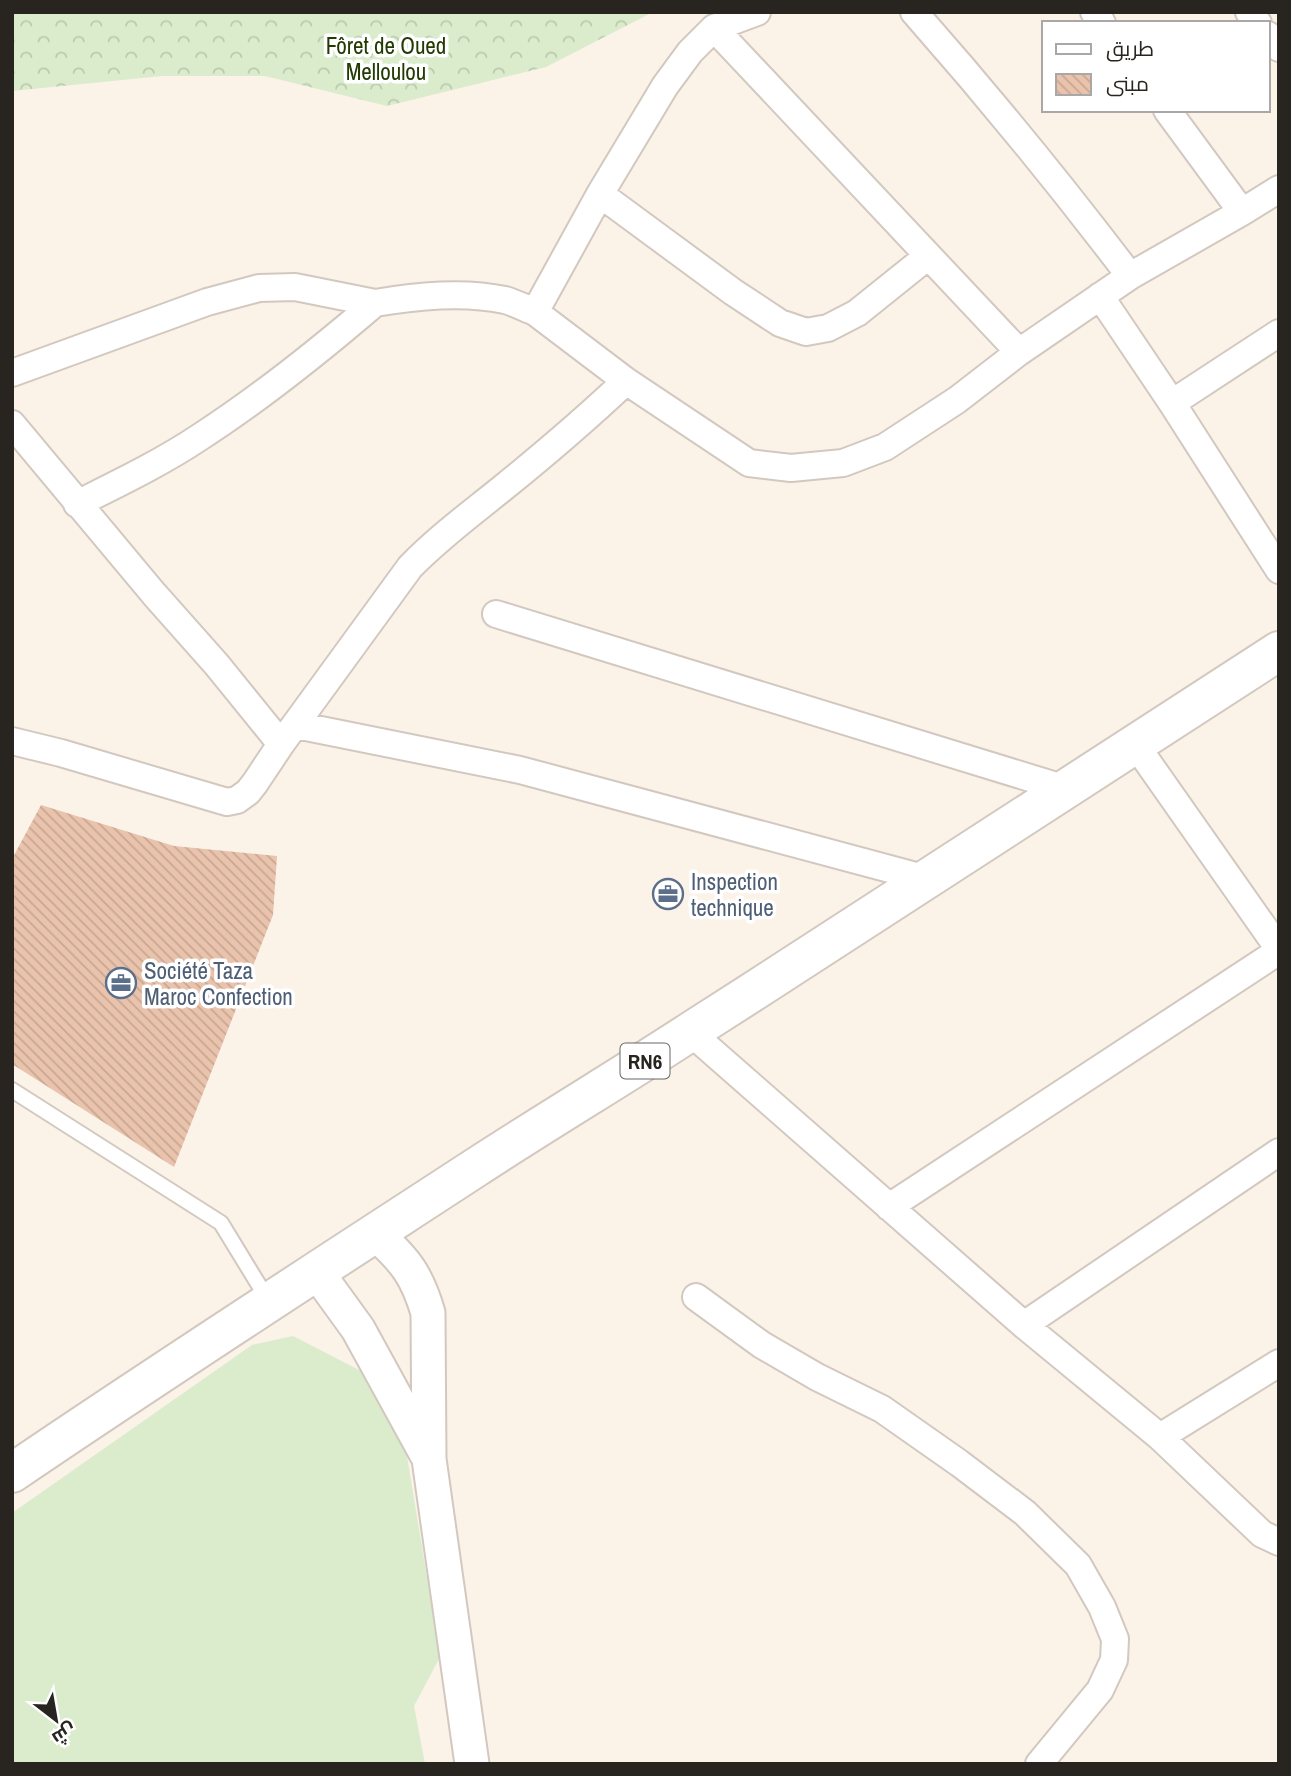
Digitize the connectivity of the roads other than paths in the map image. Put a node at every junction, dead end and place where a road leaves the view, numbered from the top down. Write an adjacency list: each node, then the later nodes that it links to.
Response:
1 (757, 12): 3 (street)
2 (914, 12): 9 (street)
3 (714, 28): 6 (street); 8 (street)
4 (1168, 112): 7 (street)
5 (1279, 189): 7 (street)
6 (600, 194): 8 (street); 12 (street)
7 (1242, 212): 9 (street)
8 (928, 256): 14 (street)
9 (1130, 276): 10 (street)
10 (1100, 296): 14 (street); 17 (street)
11 (375, 303): 12 (street); 15 (street); 19 (street)
12 (535, 312): 16 (street)
13 (1279, 333): 17 (street)
14 (1019, 352): 16 (street)
15 (12, 373)
16 (626, 382): 24 (street)
17 (1172, 403): 20 (street)
18 (12, 424): 19 (street)
19 (77, 504): 24 (street)
20 (1270, 536): 21 (street)
21 (1279, 570)
22 (496, 614): 27 (street)
23 (1279, 651): 26 (main road, RN6)
24 (288, 735): 25 (street); 28 (street)
25 (12, 741)
26 (1135, 744): 27 (main road, RN6); 29 (street)
27 (1066, 789): 28 (main road, RN6)
28 (927, 880): 30 (main road, RN6)
29 (1279, 950): 33 (street)
30 (690, 1032): 33 (street); 34 (main road, RN6)
31 (12, 1090): 37 (lane)
32 (1279, 1152): 38 (street)
33 (889, 1206): 38 (street)
34 (376, 1234): 35 (main road, RN6); 41 (street)
35 (316, 1271): 37 (main road, RN6); 41 (street)
36 (696, 1297): 45 (street)
37 (269, 1302): 42 (main road, RN6)
38 (1024, 1325): 40 (street)
39 (1279, 1363): 40 (street)
40 (1160, 1437): 43 (street)
41 (429, 1459): 44 (street)
42 (12, 1473)
43 (1279, 1542)
44 (472, 1764)
45 (1039, 1764)

